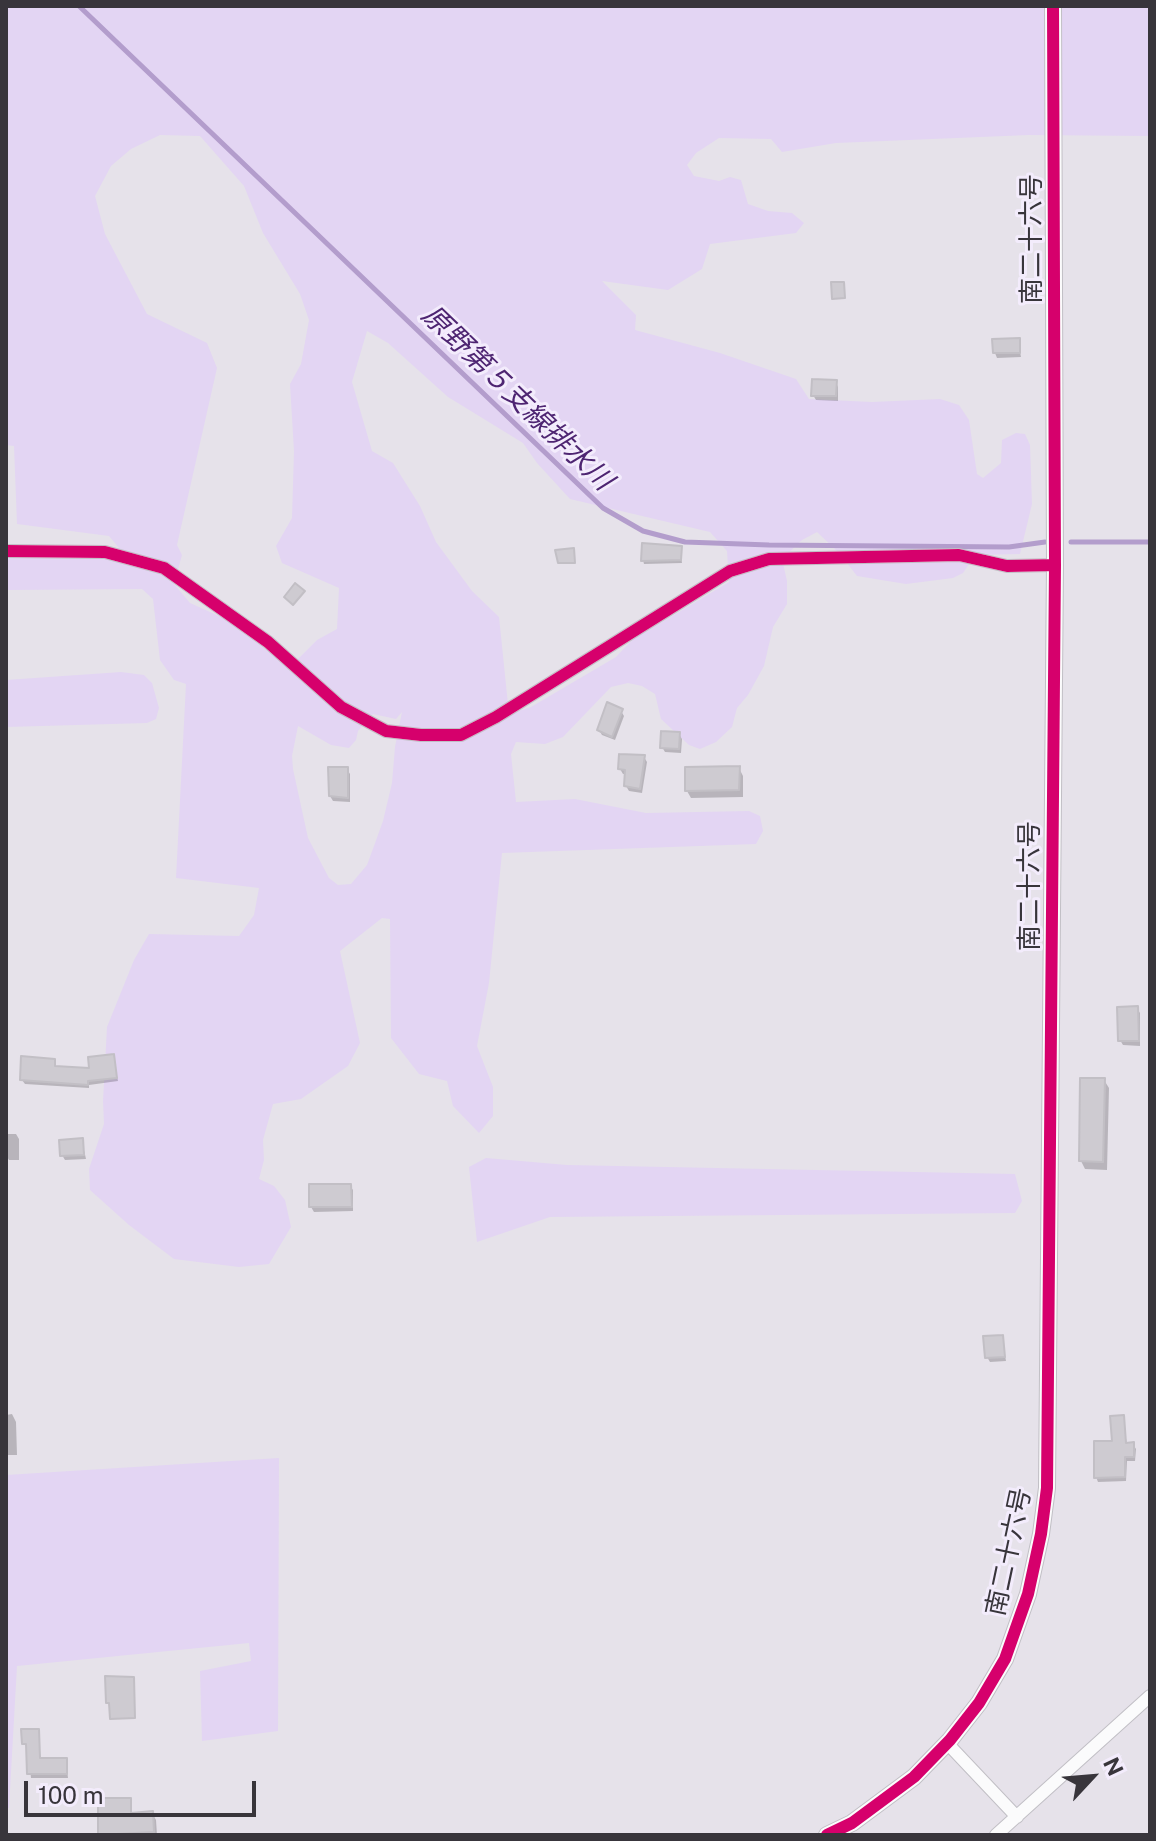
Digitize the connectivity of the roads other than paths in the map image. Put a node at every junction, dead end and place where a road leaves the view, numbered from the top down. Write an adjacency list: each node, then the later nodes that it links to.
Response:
1 (1053, 6): 3 (street, 南二十六号)
2 (6, 551): 3 (street)
3 (1055, 565): 5 (street, 南二十六号)
4 (1150, 1696): 6 (street)
5 (947, 1743): 6 (street); 7 (street, 南二十六号)
6 (1017, 1817): 8 (street)
7 (827, 1835)
8 (996, 1835)

